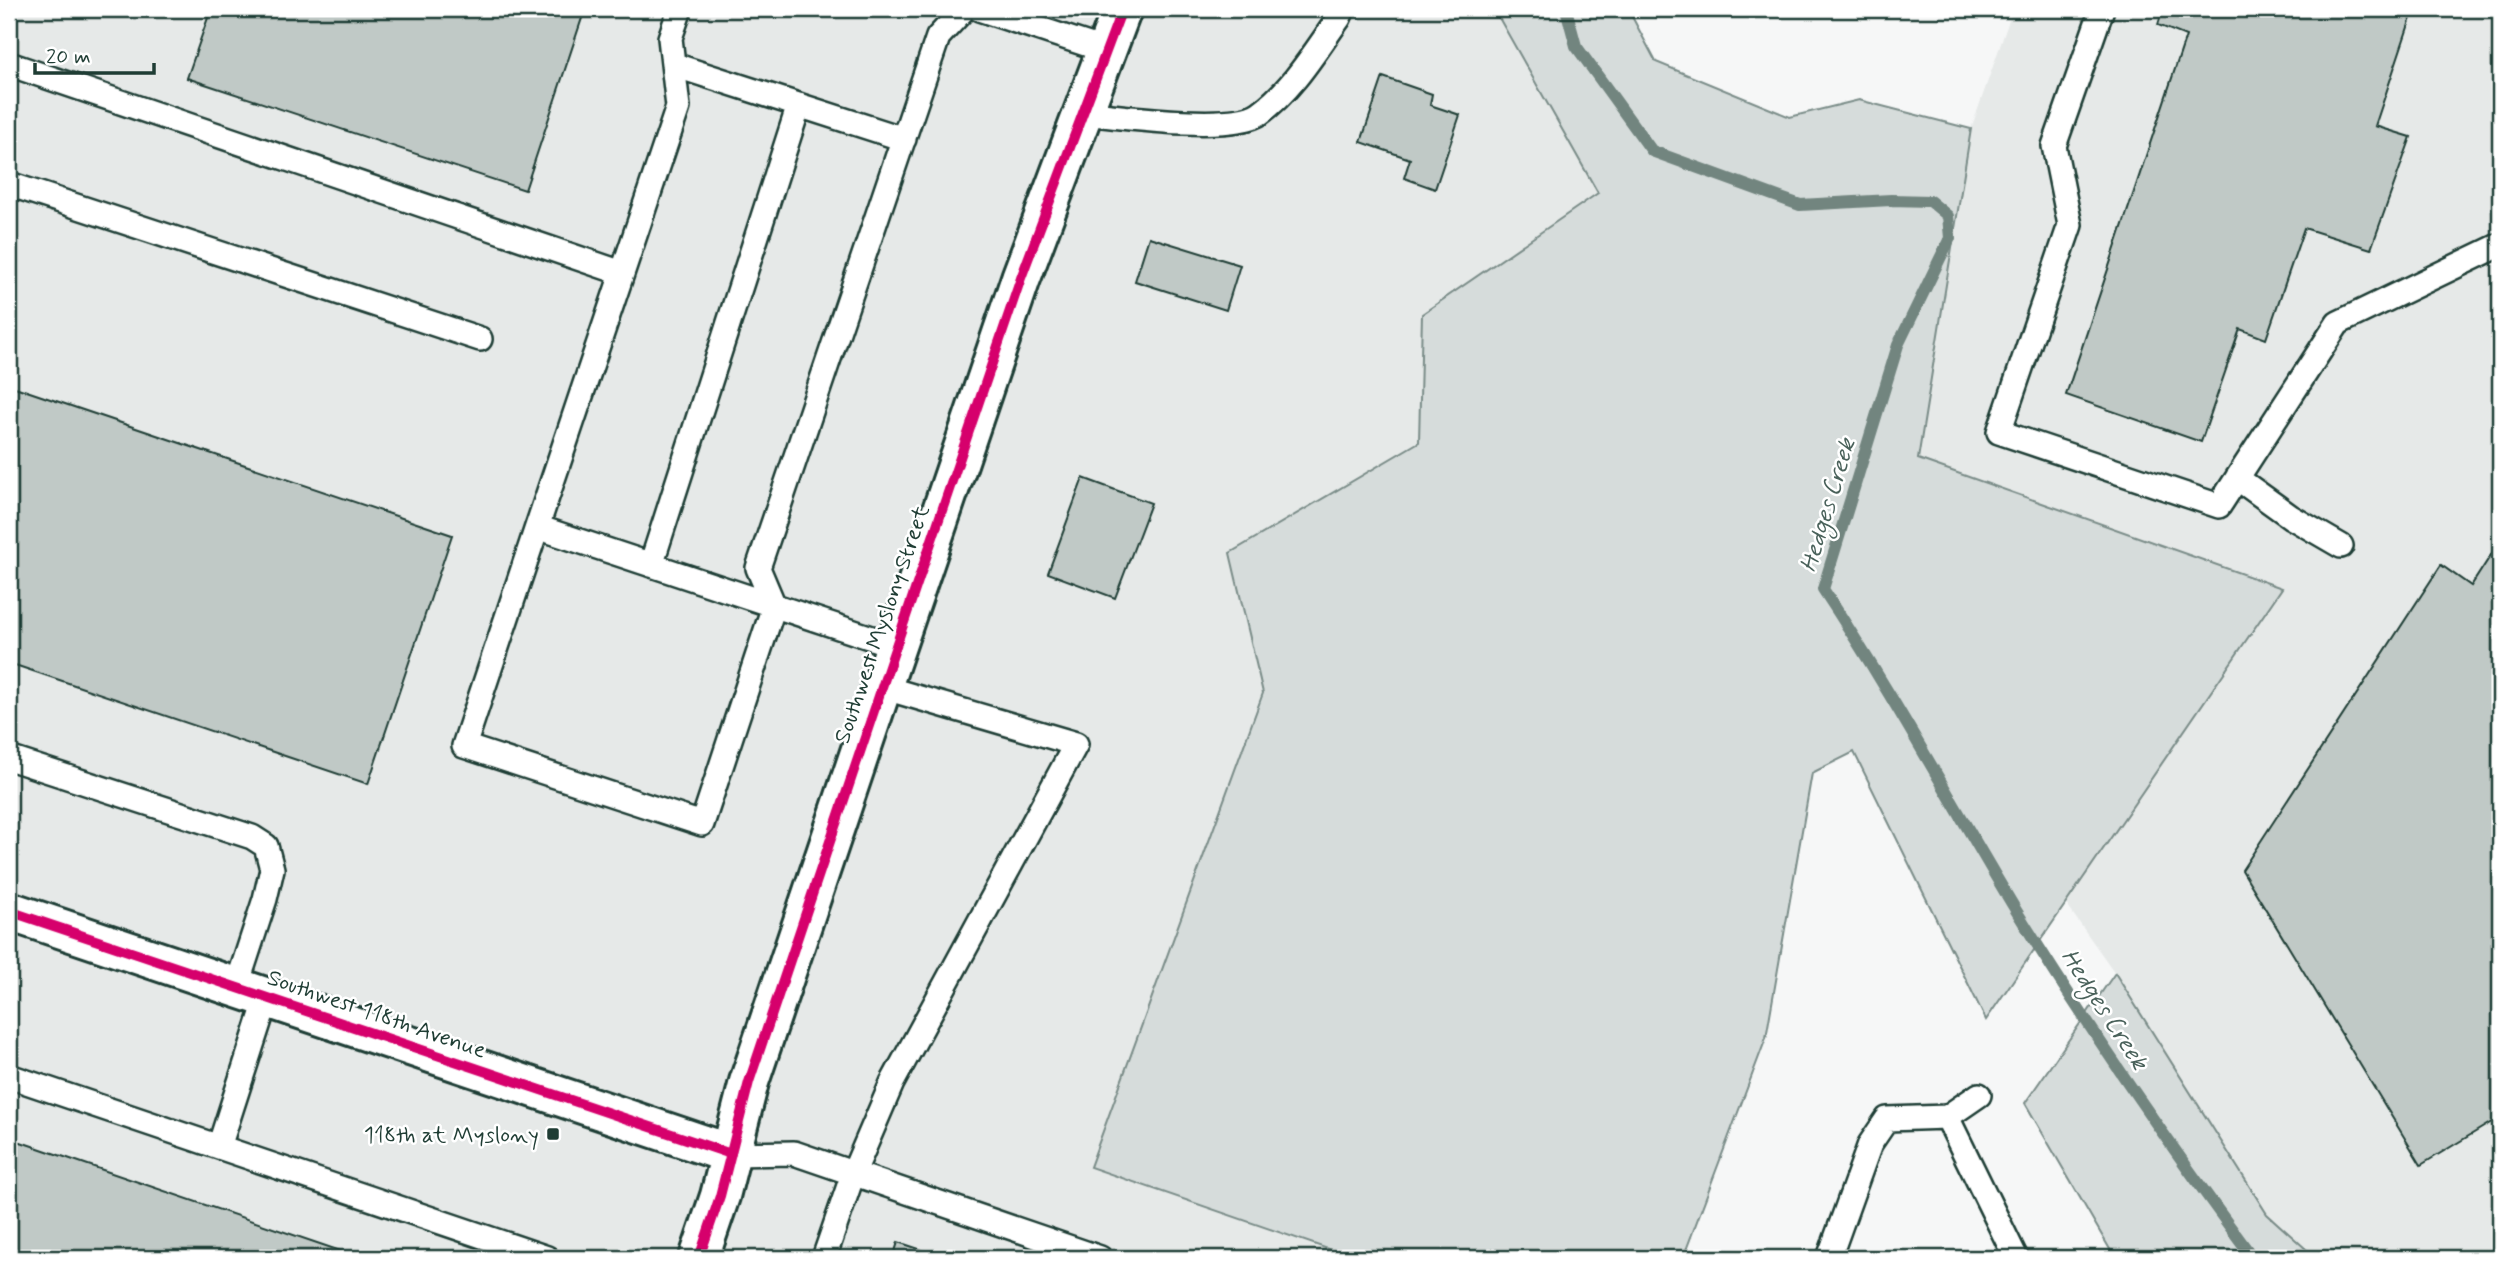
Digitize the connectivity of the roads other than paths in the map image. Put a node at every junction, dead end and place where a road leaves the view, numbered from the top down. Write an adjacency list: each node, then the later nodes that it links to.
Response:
1 (680, 9): 9 (lane)
2 (964, 9): 12 (lane)
3 (979, 9): 7 (lane)
4 (1122, 9): 7 (street, Southwest Myslony Street)
5 (1342, 9): 11 (lane)
6 (2102, 9): 17 (lane)
7 (1107, 51): 11 (street, Southwest Myslony Street)
8 (9, 64): 15 (lane)
9 (674, 65): 10 (lane); 15 (lane)
10 (799, 105): 12 (lane); 20 (lane)
11 (1085, 113): 22 (street, Southwest Myslony Street)
12 (904, 139): 21 (lane)
13 (9, 184): 16 (lane)
14 (2500, 245): 17 (lane)
15 (622, 273): 18 (lane)
16 (480, 339)
17 (2237, 478): 19 (lane)
18 (537, 527): 20 (lane); 21 (lane)
19 (2342, 546)
20 (650, 565): 21 (lane)
21 (774, 606): 22 (lane)
22 (896, 646): 23 (street, Southwest Myslony Street)
23 (882, 687): 31 (street, Southwest Myslony Street); 32 (lane)
24 (9, 758): 26 (lane)
25 (9, 911): 26 (street, Southwest 118th Avenue)
26 (252, 993): 30 (lane); 31 (street, Southwest 118th Avenue)
27 (9, 1076): 30 (lane)
28 (1979, 1095): 29 (lane)
29 (1947, 1116): 38 (lane); 39 (lane)
30 (219, 1147): 34 (lane)
31 (731, 1154): 32 (lane); 35 (street, Southwest Myslony Street)
32 (853, 1174): 33 (lane); 36 (lane)
33 (1038, 1248): 37 (lane)
34 (547, 1258)
35 (699, 1258)
36 (824, 1258)
37 (1100, 1258)
38 (1829, 1258)
39 (2016, 1258)

